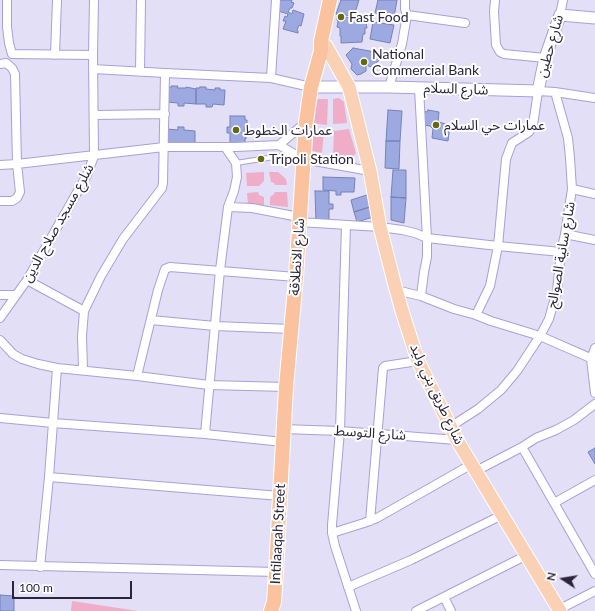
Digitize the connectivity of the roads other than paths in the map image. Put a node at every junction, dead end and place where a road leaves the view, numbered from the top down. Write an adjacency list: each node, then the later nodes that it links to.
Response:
1 (7, 0): 16 (street)
2 (57, 0): 16 (street)
3 (94, 0): 17 (street, شلرع مسجد صلاح الدين)
4 (141, 0): 21 (street)
5 (276, 0): 23 (street)
6 (330, 0): 15 (highway)
7 (336, 0): 15 (highway)
8 (405, 0): 11 (street)
9 (495, 0): 18 (street)
10 (563, 0): 12 (street, شارع حطين)
11 (407, 15): 14 (street); 26 (street)
12 (560, 15): 13 (street); 18 (street, شارع حطين)
13 (595, 18)
14 (465, 23)
15 (323, 48): 24 (main road, شارع طريق بني وليد); 25 (highway, شارع الانطلاقة)
16 (56, 55): 17 (street)
17 (93, 56): 20 (street, شلرع مسجد صلاح الدين)
18 (545, 58): 28 (street, شارع حطين)
19 (0, 64): 40 (street)
20 (93, 69): 21 (street); 32 (street, شلرع مسجد صلاح الدين)
21 (140, 72): 22 (street)
22 (165, 74): 23 (street); 31 (street)
23 (271, 78): 25 (street)
24 (349, 86): 25 (street, شارع السلام); 26 (street, شارع السلام); 42 (main road, شارع طريق بني وليد)
25 (311, 87): 33 (highway, شارع الانطلاقة)
26 (389, 87): 27 (street, شارع السلام)
27 (419, 88): 28 (street, شارع السلام); 51 (street)
28 (538, 91): 29 (street); 53 (street)
29 (555, 92): 30 (street); 43 (street, شارع سانية الصوالح)
30 (595, 98)
31 (165, 114): 32 (street); 35 (street)
32 (94, 115): 37 (street, شلرع مسجد صلاح الدين)
33 (306, 122): 34 (street); 38 (highway, شارع الانطلاقة)
34 (279, 145): 36 (street); 38 (street)
35 (164, 147): 36 (street); 37 (street); 62 (street)
36 (225, 147): 39 (street)
37 (94, 156): 40 (street); 57 (street, شلرع مسجد صلاح الدين)
38 (299, 157): 39 (lane); 42 (street); 47 (highway, شارع الانطلاقة)
39 (236, 163): 46 (street)
40 (17, 164): 41 (street); 45 (street)
41 (0, 165)
42 (370, 170): 49 (main road, شارع طريق بني وليد)
43 (572, 189): 44 (street); 50 (street, شارع سانية الصوالح)
44 (595, 194)
45 (0, 201)
46 (228, 207): 47 (street); 55 (street)
47 (299, 220): 48 (street); 56 (highway, شارع الانطلاقة)
48 (346, 225): 49 (street); 83 (street)
49 (380, 227): 51 (street); 58 (main road, شارع طريق بني وليد)
50 (565, 234): 52 (street); 54 (street, شارع سانية الصوالح)
51 (427, 238): 53 (street); 61 (street)
52 (595, 240)
53 (498, 246): 54 (street); 63 (street)
54 (562, 252): 68 (street, شارع سانية الصوالح)
55 (220, 270): 56 (street); 65 (street); 66 (street)
56 (296, 277): 67 (highway, شارع الانطلاقة)
57 (27, 280): 60 (street, شلرع مسجد صلاح الدين); 62 (street)
58 (396, 290): 61 (street); 72 (main road, شارع طريق بني وليد)
59 (0, 295): 60 (street)
60 (16, 295): 64 (street, شلرع مسجد صلاح الدين)
61 (421, 296): 63 (street)
62 (84, 310): 74 (street)
63 (476, 315): 68 (street)
64 (0, 318)
65 (150, 320): 66 (street); 75 (street)
66 (215, 326): 67 (street); 76 (street)
67 (291, 329): 77 (highway, شارع الانطلاقة)
68 (540, 336): 71 (street); 82 (street, شارع سانية الصوالح)
69 (0, 340): 73 (street)
70 (595, 348): 71 (street)
71 (593, 359): 78 (street)
72 (418, 361): 82 (main road, شارع طريق بني وليد); 84 (street)
73 (57, 368): 74 (street); 81 (street)
74 (82, 370): 75 (street)
75 (137, 376): 76 (street)
76 (209, 385): 77 (street); 85 (street)
77 (286, 386): 86 (highway, شارع الانطلاقة)
78 (595, 393)
79 (595, 404): 88 (street)
80 (0, 418): 81 (street, شارع التوسط)
81 (53, 423): 85 (street, شارع التوسط); 90 (street)
82 (450, 427): 87 (main road, شارع طريق بني وليد)
83 (340, 430): 84 (street, شارع التوسط); 86 (street, شارع التوسط); 96 (street)
84 (377, 433): 87 (street, شارع التوسط); 95 (street)
85 (205, 434): 86 (street, شارع التوسط)
86 (283, 436): 92 (highway, Intilaaqah Street)
87 (457, 440): 89 (main road, شارع طريق بني وليد)
88 (522, 447): 89 (street); 93 (street)
89 (474, 468): 94 (main road, شارع طريق بني وليد); 95 (street)
90 (49, 477): 92 (street); 99 (street)
91 (595, 480): 93 (street)
92 (280, 496): 100 (highway, Intilaaqah Street)
93 (554, 503): 101 (street)
94 (502, 515): 97 (main road, شارع طريق بني وليد); 102 (street)
95 (370, 521): 96 (street)
96 (332, 534): 102 (street)
97 (527, 555): 104 (street); 106 (main road, شارع طريق بني وليد)
98 (0, 565): 99 (street)
99 (40, 567): 100 (street)
100 (276, 572): 105 (highway, Intilaaqah Street)
101 (595, 574)
102 (348, 587): 107 (street)
103 (595, 591): 106 (street)
104 (444, 597): 108 (street); 109 (street)
105 (274, 608)
106 (558, 610)
107 (356, 611)
108 (416, 611)
109 (451, 611)

